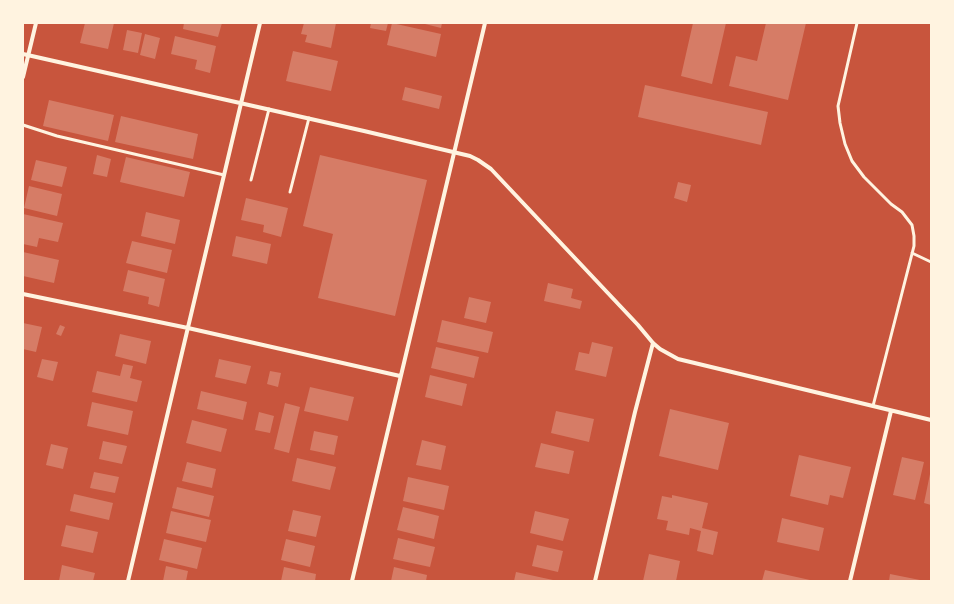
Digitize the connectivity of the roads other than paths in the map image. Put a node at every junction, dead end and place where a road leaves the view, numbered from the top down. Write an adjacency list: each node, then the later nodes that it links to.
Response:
1 (36, 23): 6 (street)
2 (260, 23): 8 (street)
3 (485, 23): 12 (street)
4 (857, 23): 16 (lane)
5 (23, 54): 6 (street)
6 (28, 56): 7 (street); 8 (street)
7 (23, 77)
8 (241, 103): 9 (street); 13 (street)
9 (268, 109): 10 (street); 14 (lane)
10 (309, 118): 12 (street); 15 (lane)
11 (23, 125): 13 (lane)
12 (454, 152): 20 (street); 21 (street)
13 (224, 175): 19 (street)
14 (251, 180)
15 (290, 192)
16 (912, 253): 17 (lane); 22 (lane)
17 (931, 262)
18 (23, 294): 19 (street)
19 (188, 328): 21 (street); 25 (street)
20 (653, 343): 22 (street); 27 (street)
21 (400, 376): 26 (street)
22 (873, 406): 23 (street)
23 (891, 411): 24 (street); 28 (street)
24 (931, 420)
25 (128, 581)
26 (352, 581)
27 (594, 581)
28 (850, 581)

